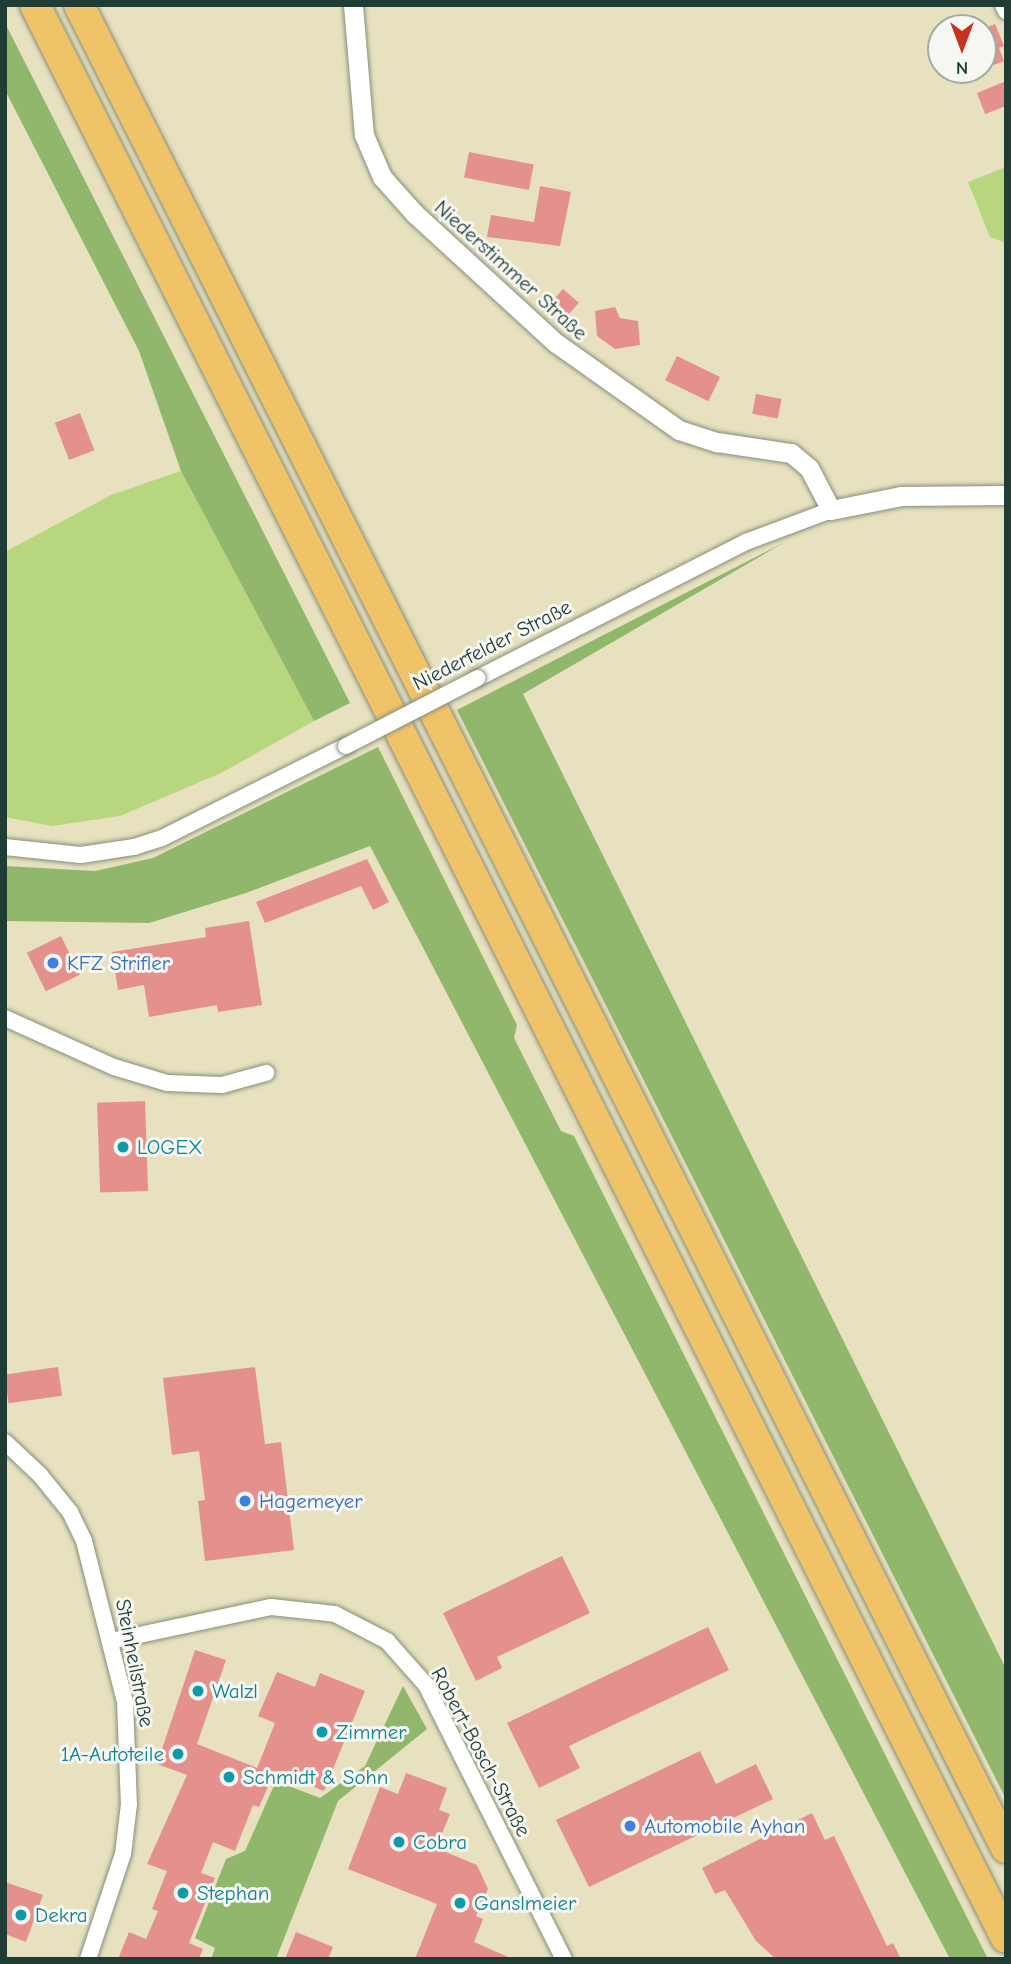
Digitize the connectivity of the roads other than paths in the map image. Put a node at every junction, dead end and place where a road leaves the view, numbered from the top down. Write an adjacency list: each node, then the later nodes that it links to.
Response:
1 (36, 5): 14 (highway)
2 (79, 5): 13 (highway)
3 (353, 5): 7 (street, Niederstimmer Straße)
4 (1003, 5): 5 (street)
5 (1006, 11)
6 (1006, 495): 7 (street, Niederfelder Straße)
7 (831, 510): 8 (street, Niederfelder Straße, bridge)
8 (5, 847)
9 (5, 1018): 10 (street)
10 (266, 1073)
11 (5, 1442): 12 (street, Steinheilstraße)
12 (111, 1641): 15 (street, Steinheilstraße); 16 (street, Robert-Bosch-Straße)
13 (1006, 1848)
14 (1006, 1938)
15 (89, 1959)
16 (564, 1959)

